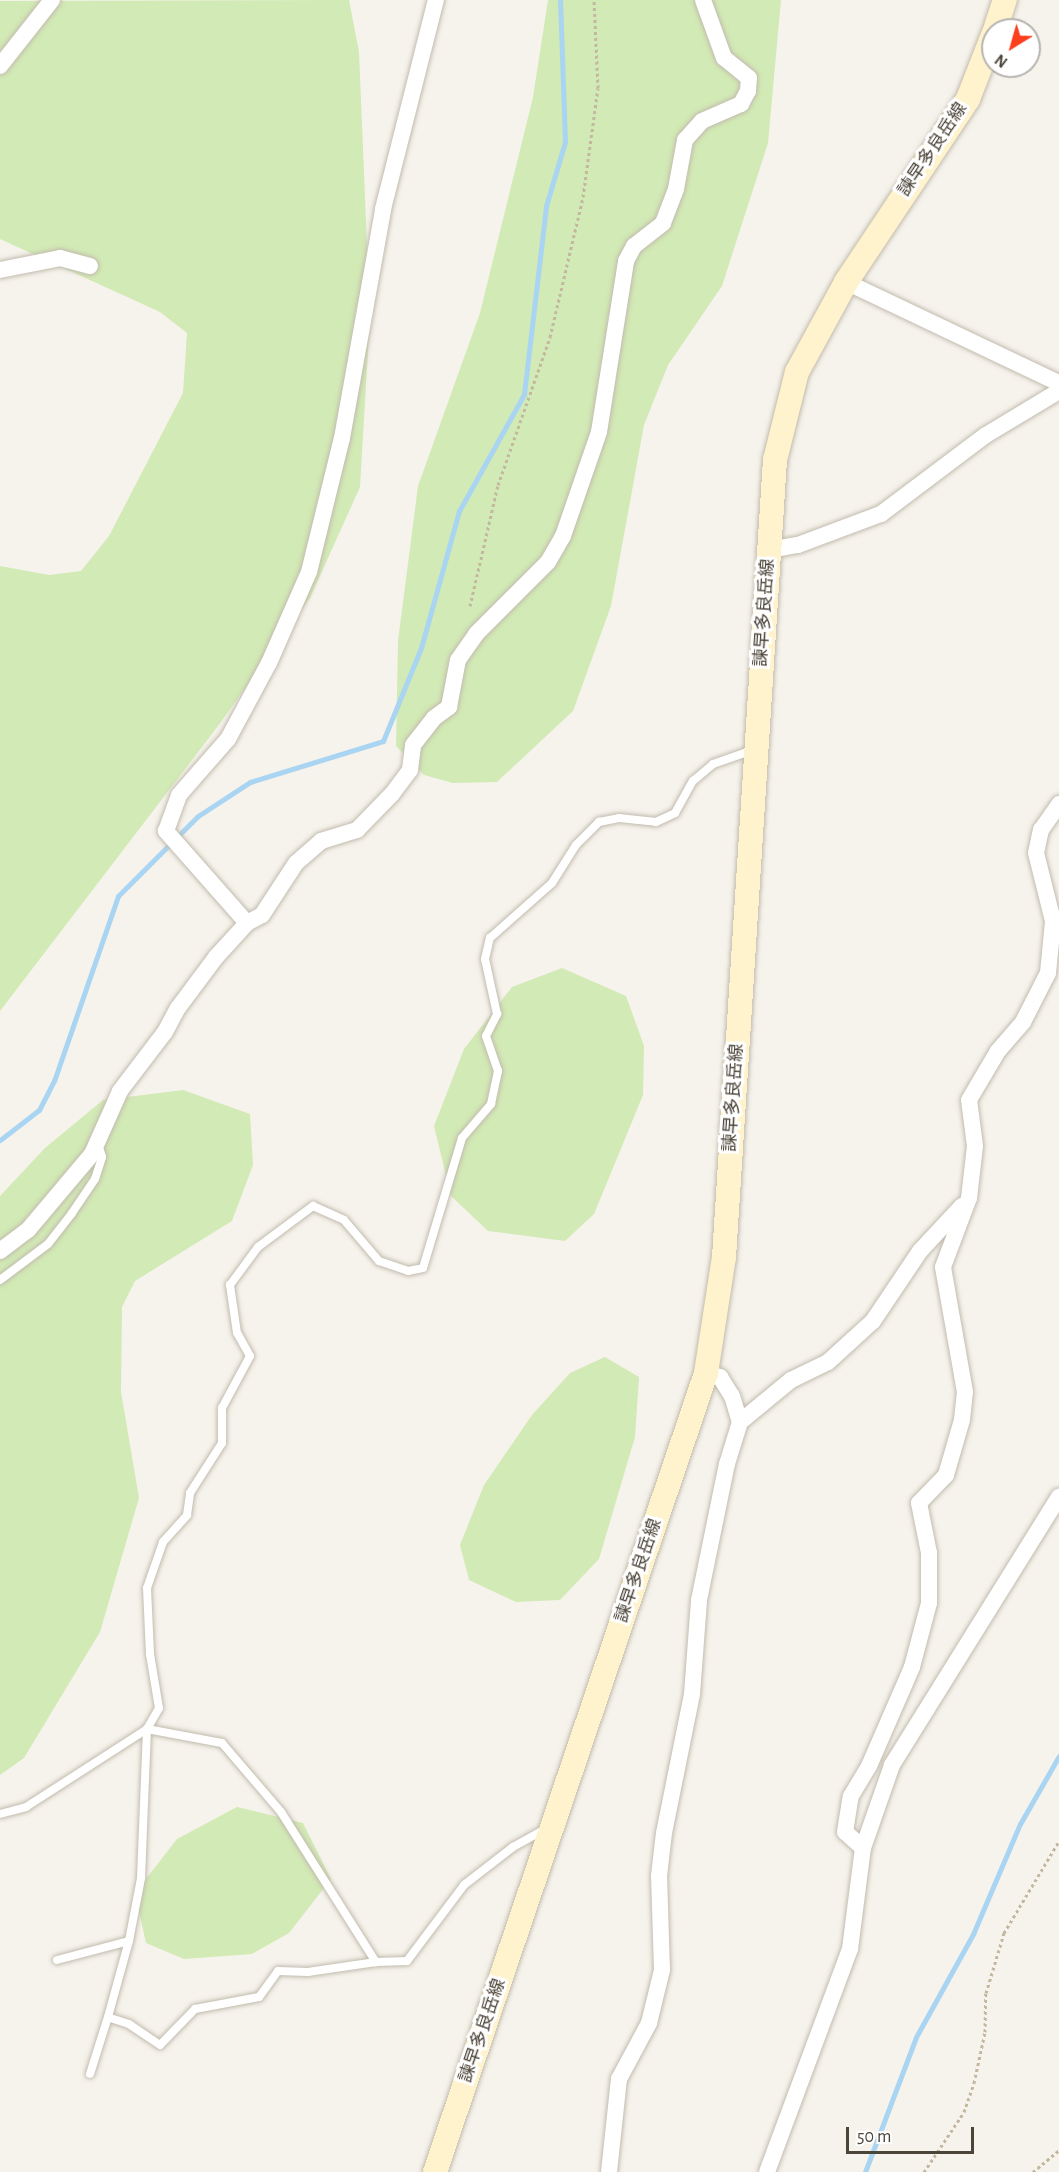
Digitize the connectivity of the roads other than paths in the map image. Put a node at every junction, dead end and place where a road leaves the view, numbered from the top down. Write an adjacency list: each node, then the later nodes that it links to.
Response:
1 (52, 0): 6 (street)
2 (436, 0): 16 (street)
3 (703, 0): 16 (street)
4 (1005, 0): 5 (main road)
5 (999, 18)
6 (0, 66)
7 (981, 66): 10 (main road, 諫早多良岳線)
8 (90, 266): 9 (street)
9 (0, 270)
10 (846, 282): 11 (street); 13 (main road, 諫早多良岳線)
11 (1059, 383)
12 (1059, 391): 13 (street)
13 (769, 550): 14 (main road, 諫早多良岳線)
14 (756, 749): 21 (main road, 諫早多良岳線); 24 (lane)
15 (1059, 804): 18 (street)
16 (247, 923): 17 (street)
17 (97, 1142): 19 (street); 20 (lane)
18 (969, 1198): 22 (street); 27 (street)
19 (0, 1251)
20 (0, 1280)
21 (706, 1373): 22 (street); 26 (main road, 諫早多良岳線)
22 (740, 1422): 34 (street)
23 (1059, 1497): 27 (street)
24 (147, 1729): 25 (lane); 28 (lane); 30 (lane)
25 (0, 1814)
26 (553, 1825): 30 (lane); 33 (main road, 諫早多良岳線)
27 (863, 1848): 35 (street)
28 (129, 1941): 29 (lane); 31 (lane)
29 (57, 1960)
30 (376, 1962): 31 (lane)
31 (108, 2017): 32 (lane)
32 (90, 2074)
33 (435, 2172)
34 (609, 2172)
35 (767, 2172)

